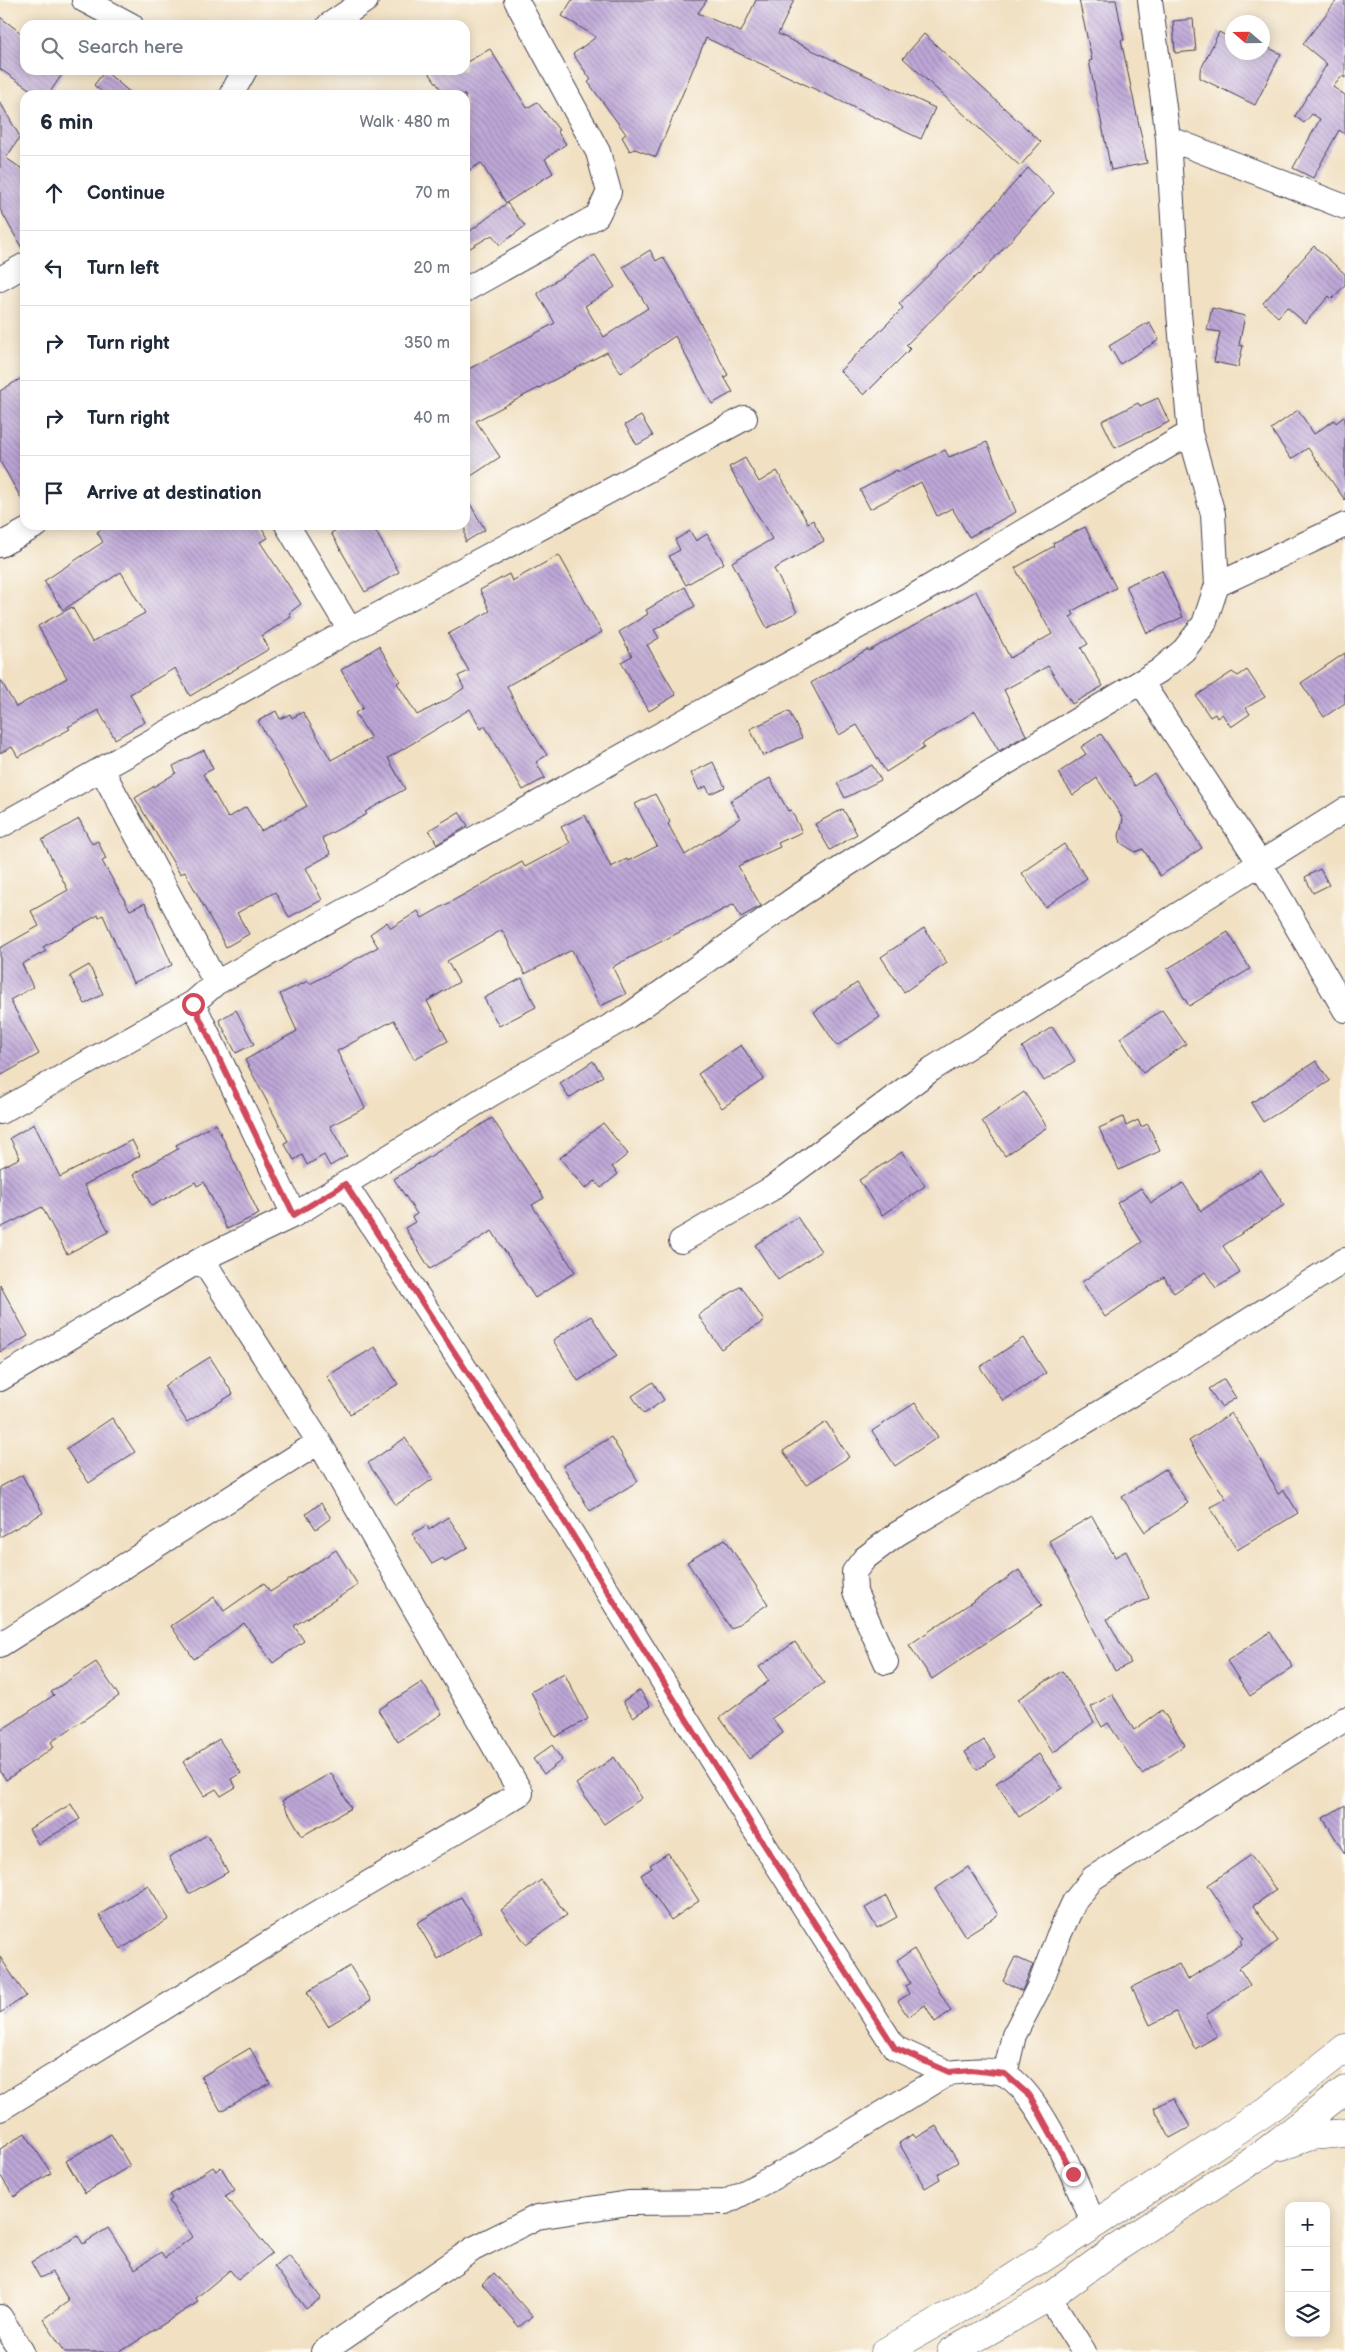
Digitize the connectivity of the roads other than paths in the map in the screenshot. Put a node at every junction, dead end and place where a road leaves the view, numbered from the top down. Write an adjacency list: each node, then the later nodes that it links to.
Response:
1 (84, 0): 5 (street)
2 (366, 0): 6 (street)
3 (516, 0): 13 (street)
4 (1150, 0): 9 (street)
5 (121, 20)
6 (336, 20)
7 (242, 75): 8 (street)
8 (234, 90)
9 (1168, 138): 10 (street); 15 (street)
10 (1345, 208)
11 (20, 268): 12 (street)
12 (0, 279)
13 (470, 287)
14 (745, 418): 21 (street)
15 (1190, 433): 20 (street); 27 (street)
16 (1345, 525): 20 (street)
17 (28, 530): 19 (street)
18 (290, 530): 21 (street)
19 (0, 545)
20 (1217, 585): 22 (street)
21 (350, 630): 23 (street)
22 (1141, 682): 26 (street); 31 (street)
23 (102, 770): 25 (street); 27 (street)
24 (1345, 810): 26 (street)
25 (0, 826)
26 (1261, 865): 29 (street); 33 (street)
27 (216, 983): 28 (street)
28 (193, 1004): 30 (street); 32 (street)
29 (1345, 1010)
30 (0, 1112)
31 (345, 1184): 32 (street); 42 (street)
32 (294, 1215): 34 (street)
33 (681, 1241)
34 (202, 1259): 36 (street); 37 (street)
35 (1345, 1260): 39 (street)
36 (0, 1379)
37 (319, 1442): 38 (street); 45 (street)
38 (0, 1645)
39 (886, 1662)
40 (1345, 1720): 43 (street)
41 (1345, 2048): 48 (street)
42 (949, 2072): 43 (street); 52 (street)
43 (1005, 2074): 48 (street)
44 (1345, 2090): 47 (street)
45 (0, 2109)
46 (1345, 2133): 47 (street)
47 (1264, 2152): 49 (street)
48 (1094, 2225): 53 (street)
49 (1048, 2297): 54 (street); 55 (street)
50 (0, 2317): 51 (street)
51 (22, 2352)
52 (323, 2352)
53 (885, 2352)
54 (951, 2352)
55 (1084, 2352)

